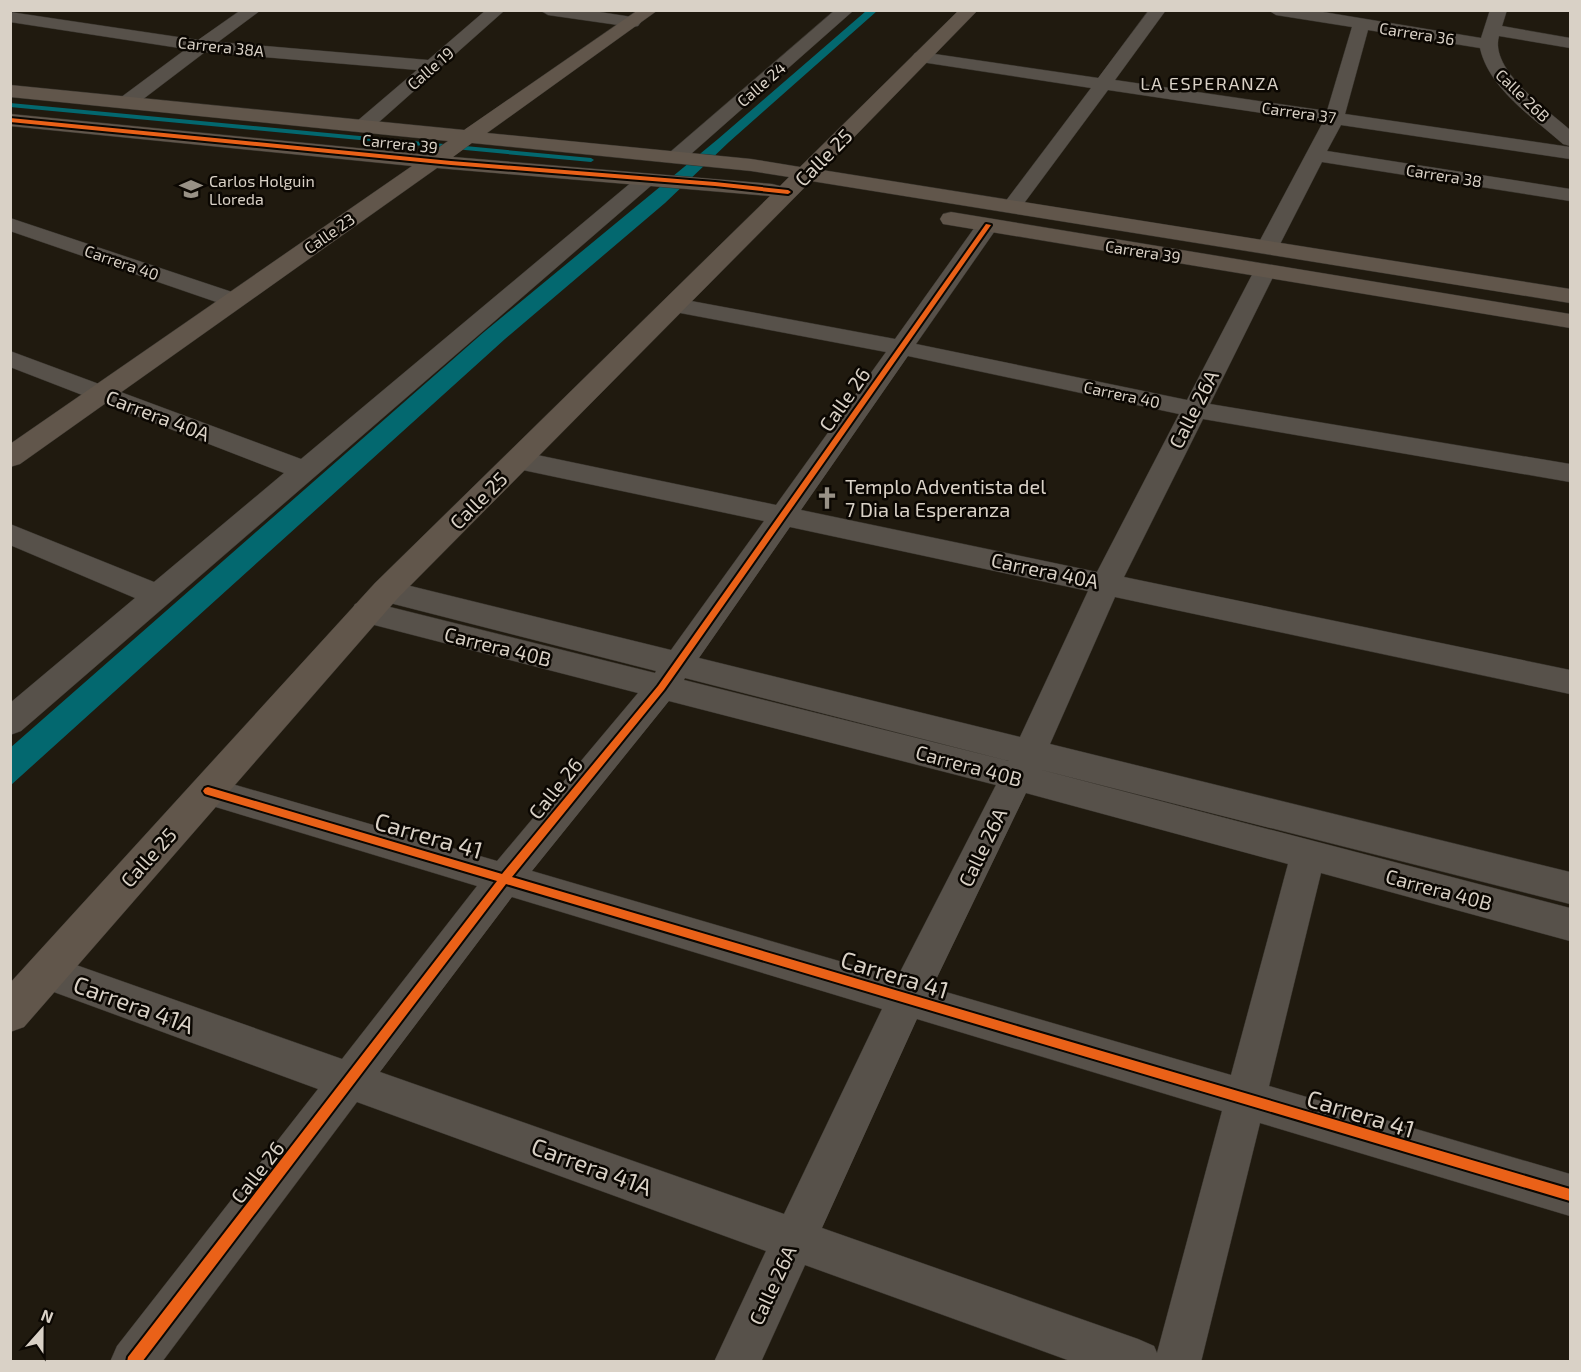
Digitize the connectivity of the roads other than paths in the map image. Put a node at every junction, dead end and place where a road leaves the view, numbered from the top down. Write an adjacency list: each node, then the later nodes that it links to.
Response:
1 (18, 10): 11 (street)
2 (253, 10): 16 (street)
3 (497, 10): 18 (street, Calle 19)
4 (548, 10): 12 (street)
5 (650, 10): 12 (main road, Calle 23)
6 (846, 10): 29 (street, Calle 24)
7 (970, 10): 17 (main road, Calle 25)
8 (1158, 10): 19 (street)
9 (1276, 10): 13 (street, Carrera 36)
10 (1499, 10): 14 (street)
11 (10, 16): 16 (street, Carrera 38A)
12 (632, 22): 25 (main road, Calle 23)
13 (1361, 24): 14 (street, Carrera 36); 22 (street, Calle 26A)
14 (1491, 37): 15 (street, Carrera 36); 26 (street, Calle 26B)
15 (1570, 43)
16 (201, 46): 18 (street, Carrera 38A); 21 (street)
17 (921, 57): 19 (street, Carrera 37); 32 (main road, Calle 25)
18 (433, 66): 24 (street, Calle 19)
19 (1103, 84): 22 (street, Carrera 37); 34 (street)
20 (10, 91): 21 (main road, Carrera 39)
21 (127, 102): 24 (main road, Carrera 39)
22 (1335, 117): 27 (street, Carrera 37); 28 (street, Calle 26A)
23 (10, 120): 30 (main road, Carrera 39)
24 (363, 126): 25 (main road, Carrera 39)
25 (464, 140): 29 (main road, Carrera 39); 30 (main road, Calle 23)
26 (1570, 140)
27 (1570, 153)
28 (1317, 155): 33 (street, Carrera 38); 37 (street, Calle 26A)
29 (681, 157): 32 (main road, Carrera 39)
30 (436, 159): 31 (main road, Carrera 39); 39 (main road, Calle 23)
31 (654, 180): 32 (main road, Carrera 39); 48 (street)
32 (798, 183): 34 (main road, Carrera 39); 36 (main road, Carrera 39); 40 (main road, Calle 25)
33 (1570, 195)
34 (1012, 206): 37 (main road, Carrera 39)
35 (10, 224): 39 (street, Carrera 40)
36 (988, 225): 37 (main road, Carrera 39); 42 (street, Calle 26)
37 (1267, 259): 38 (main road, Carrera 39); 41 (main road, Carrera 39); 45 (street, Calle 26A)
38 (1570, 296)
39 (233, 300): 44 (main road, Calle 23)
40 (675, 305): 42 (street, Carrera 40); 47 (main road, Calle 25)
41 (1570, 321)
42 (902, 348): 45 (street, Carrera 40); 50 (street, Calle 26)
43 (10, 358): 44 (street, Carrera 40A)
44 (102, 394): 46 (main road, Calle 23); 48 (street, Carrera 40A)
45 (1193, 409): 49 (street, Carrera 40); 52 (street, Calle 26A)
46 (10, 458)
47 (518, 460): 50 (street, Carrera 40A); 54 (main road, Calle 25)
48 (305, 471): 53 (street)
49 (1570, 473)
50 (784, 515): 52 (street, Carrera 40A); 55 (street, Calle 26)
51 (10, 534): 53 (street)
52 (1106, 583): 56 (street, Carrera 40A); 58 (street, Calle 26A)
53 (159, 596): 57 (street)
54 (376, 602): 55 (street, Carrera 40B); 59 (main road, Calle 25)
55 (669, 676): 58 (street, Carrera 40B); 61 (street, Calle 26)
56 (1570, 682)
57 (10, 722)
58 (1024, 764): 60 (street, Carrera 40B); 62 (street, Carrera 40B); 65 (street, Calle 26A)
59 (208, 791): 61 (street, Carrera 41); 64 (main road, Calle 25)
60 (1308, 854): 63 (street, Carrera 40B); 68 (street)
61 (505, 878): 65 (street, Carrera 41); 67 (street, Calle 26)
62 (1570, 888)
63 (1570, 924)
64 (45, 972): 66 (main road, Calle 25); 67 (street, Carrera 41A)
65 (907, 998): 68 (street, Carrera 41); 70 (street, Calle 26A)
66 (10, 1013)
67 (350, 1080): 70 (street, Carrera 41A); 71 (street, Calle 26)
68 (1245, 1099): 69 (street, Carrera 41); 74 (street)
69 (1570, 1195)
70 (794, 1239): 72 (street, Calle 26A); 73 (street, Carrera 41A)
71 (133, 1362)
72 (737, 1362)
73 (1138, 1362)
74 (1178, 1362)

